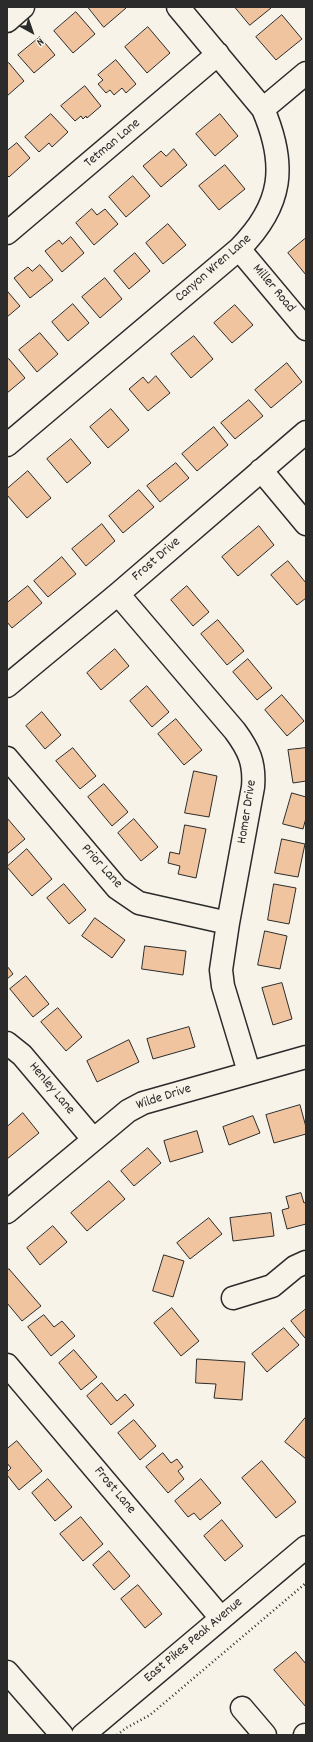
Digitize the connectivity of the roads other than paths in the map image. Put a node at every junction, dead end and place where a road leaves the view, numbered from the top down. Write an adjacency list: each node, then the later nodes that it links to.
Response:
1 (23, 7): 3 (street)
2 (178, 7): 4 (street, Canyon Wren Lane)
3 (7, 21)
4 (218, 54): 6 (street, Canyon Wren Lane); 7 (street, Tetman Lane)
5 (306, 73): 6 (street)
6 (263, 109): 8 (street, Canyon Wren Lane)
7 (7, 233)
8 (239, 249): 9 (street, Miller Road); 11 (street, Canyon Wren Lane)
9 (306, 330)
10 (306, 432): 12 (street, Frost Drive)
11 (7, 445)
12 (261, 470): 13 (street); 14 (street, Frost Drive)
13 (306, 524)
14 (118, 594): 15 (street, Frost Drive); 17 (street, Homer Drive)
15 (7, 686)
16 (7, 758): 17 (street, Prior Lane)
17 (228, 923): 20 (street, Homer Drive)
18 (7, 1042): 21 (street, Henley Lane)
19 (306, 1058): 20 (street, Wilde Drive)
20 (249, 1072): 21 (street, Wilde Drive)
21 (93, 1139): 22 (street, Wilde Drive)
22 (7, 1212)
23 (306, 1262): 24 (street)
24 (233, 1298)
25 (7, 1365): 27 (street, Frost Lane)
26 (306, 1547): 27 (street, East Pikes Peak Avenue)
27 (221, 1618): 31 (street, East Pikes Peak Avenue)
28 (7, 1672): 30 (street)
29 (242, 1708): 32 (street)
30 (62, 1735)
31 (83, 1735)
32 (265, 1735)

